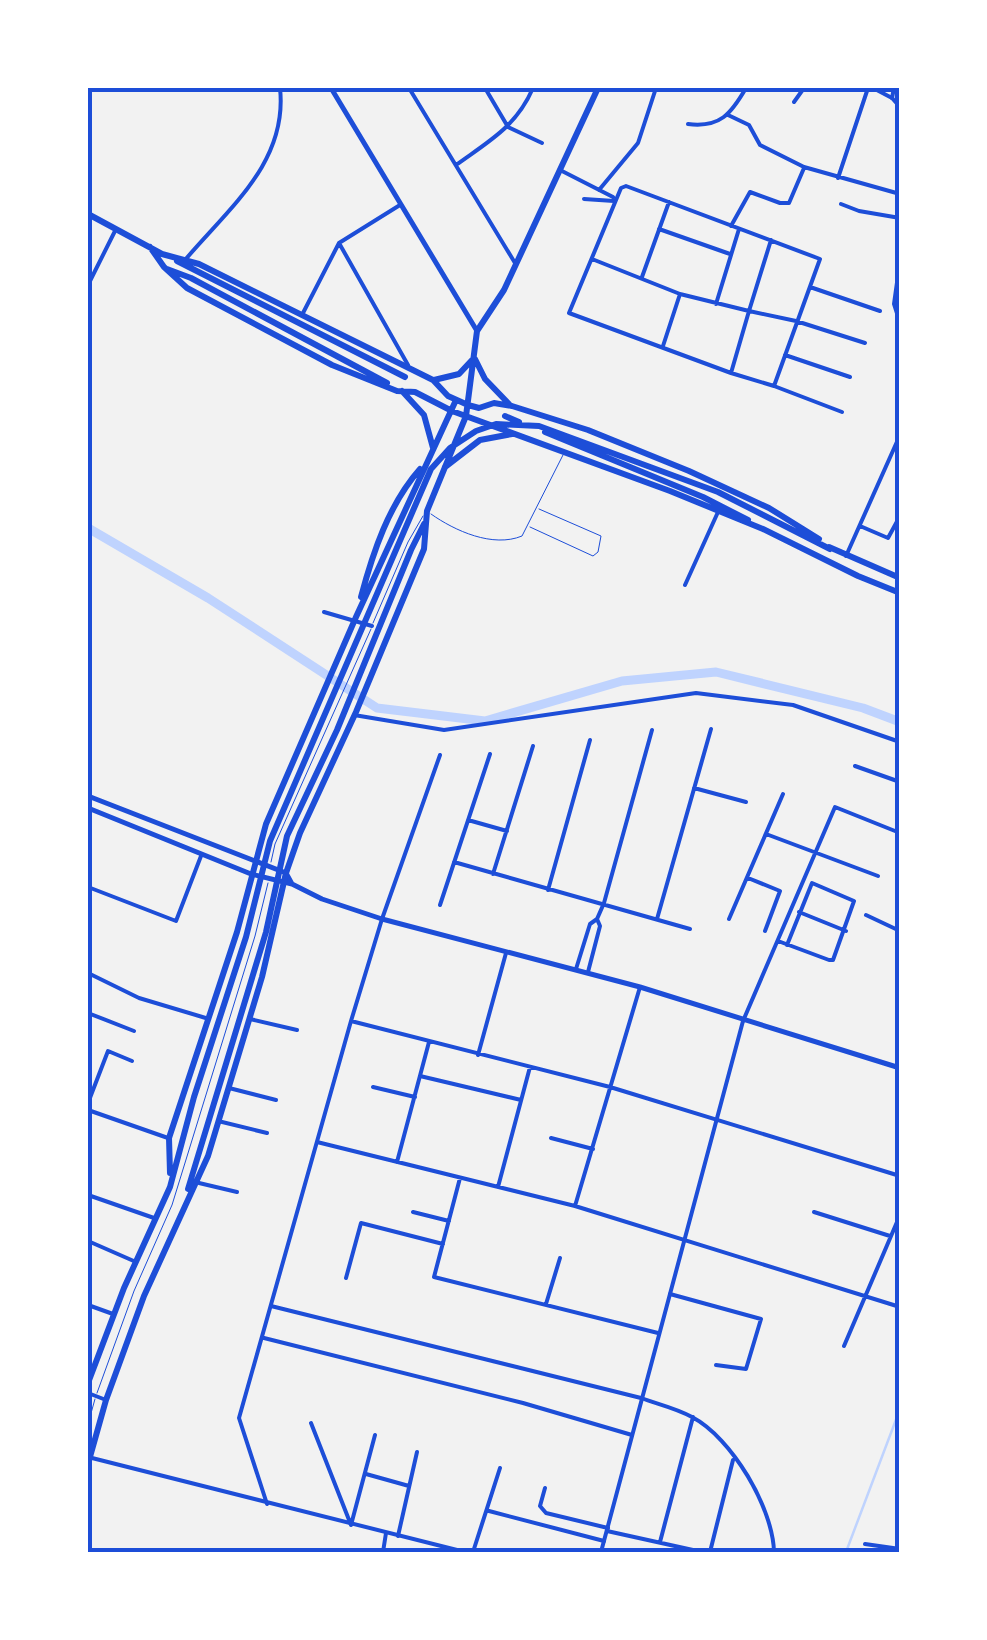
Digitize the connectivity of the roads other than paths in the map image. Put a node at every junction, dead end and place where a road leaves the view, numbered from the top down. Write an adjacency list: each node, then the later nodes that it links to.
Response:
1 (280, 88): 43 (street)
2 (343, 88): 12 (street)
3 (410, 88): 20 (street)
4 (485, 88): 18 (street)
5 (533, 88): 18 (street)
6 (598, 88): 22 (highway)
7 (656, 88): 24 (street)
8 (746, 88): 16 (street)
9 (804, 88): 14 (street)
10 (871, 88): 13 (street); 23 (street)
11 (894, 88): 13 (street)
12 (333, 90): 30 (main road)
13 (892, 98): 15 (street)
14 (794, 102)
15 (900, 107)
16 (728, 115): 17 (street); 21 (street)
17 (688, 124)
18 (508, 127): 19 (street); 20 (street)
19 (542, 143)
20 (456, 164): 45 (street)
21 (804, 167): 23 (street); 33 (street)
22 (560, 170): 24 (street); 45 (highway)
23 (838, 178): 25 (street)
24 (600, 190): 27 (street)
25 (900, 194)
26 (584, 199): 27 (street)
27 (614, 199): 28 (street); 42 (street)
28 (669, 202): 33 (street); 36 (street)
29 (841, 204): 32 (street)
30 (400, 205): 38 (street); 57 (main road)
31 (88, 214): 35 (highway)
32 (900, 218)
33 (731, 226): 34 (street)
34 (739, 228): 37 (street); 41 (street)
35 (116, 229): 39 (highway); 48 (street)
36 (659, 229): 41 (street); 47 (street)
37 (772, 240): 49 (street); 52 (street)
38 (340, 243): 54 (street); 62 (street)
39 (150, 246): 40 (highway); 46 (highway)
40 (162, 254): 43 (highway); 64 (highway)
41 (730, 254): 51 (street)
42 (592, 259): 47 (street); 59 (street)
43 (185, 260): 54 (highway)
44 (900, 261): 56 (street)
45 (516, 265): 57 (highway)
46 (164, 268): 68 (highway); 83 (highway)
47 (641, 278): 50 (street)
48 (88, 285)
49 (810, 287): 53 (street); 55 (street)
50 (680, 294): 51 (street); 59 (street)
51 (716, 304): 52 (street)
52 (749, 311): 55 (street); 63 (street)
53 (880, 311)
54 (301, 317): 62 (highway)
55 (796, 321): 58 (street); 60 (street)
56 (900, 323)
57 (478, 331): 61 (highway)
58 (864, 343)
59 (662, 348): 63 (street)
60 (785, 355): 65 (street); 67 (street)
61 (474, 358): 66 (highway); 70 (highway); 71 (highway)
62 (411, 370): 66 (highway)
63 (731, 373): 67 (street)
64 (405, 378)
65 (850, 378)
66 (433, 380): 69 (highway)
67 (774, 386): 73 (street)
68 (397, 391): 72 (highway); 81 (highway)
69 (456, 400): 70 (highway); 72 (highway)
70 (468, 405): 71 (highway); 74 (highway)
71 (512, 406): 92 (highway)
72 (452, 411): 74 (highway); 81 (highway)
73 (842, 412)
74 (466, 416): 76 (highway); 82 (highway)
75 (505, 416): 91 (highway)
76 (518, 433): 78 (highway); 82 (highway)
77 (900, 435): 79 (street)
78 (565, 450): 84 (lane); 86 (highway)
79 (892, 453): 80 (street); 90 (street)
80 (900, 456)
81 (428, 459): 98 (highway)
82 (443, 468): 85 (highway)
83 (430, 469): 92 (highway); 183 (highway)
84 (536, 508): 89 (lane); 89 (lane)
85 (427, 511): 88 (highway); 89 (lane); 99 (lane)
86 (718, 512): 91 (highway); 95 (street)
87 (900, 516): 90 (street)
88 (425, 523): 100 (highway); 187 (highway)
89 (527, 526)
90 (860, 526): 93 (street)
91 (762, 528): 96 (highway)
92 (830, 548): 93 (highway)
93 (846, 556): 94 (highway)
94 (900, 578)
95 (686, 585)
96 (900, 593)
97 (324, 612): 98 (street)
98 (355, 619): 99 (street); 122 (highway)
99 (372, 626): 123 (lane)
100 (355, 714): 104 (street); 124 (highway)
101 (711, 729): 110 (street)
102 (652, 730): 133 (street)
103 (590, 740): 132 (street)
104 (900, 742)
105 (533, 746): 116 (street)
106 (490, 754): 115 (street)
107 (440, 755): 140 (street)
108 (855, 766): 109 (street)
109 (900, 782)
110 (694, 788): 113 (street); 138 (street)
111 (783, 794): 118 (street)
112 (88, 796): 122 (main road)
113 (746, 802)
114 (88, 808): 120 (main road)
115 (468, 820): 116 (street); 121 (street)
116 (507, 831): 126 (street)
117 (900, 833): 119 (street)
118 (766, 834): 119 (street); 128 (street)
119 (816, 852): 127 (street); 145 (street)
120 (202, 855): 125 (main road); 131 (street)
121 (454, 862): 126 (street); 134 (street)
122 (254, 863): 123 (main road); 125 (highway)
123 (269, 867): 124 (main road); 129 (lane)
124 (286, 873): 130 (highway)
125 (251, 874): 129 (main road); 154 (highway)
126 (494, 874): 132 (street)
127 (878, 876)
128 (748, 878): 139 (street); 142 (street)
129 (268, 880): 130 (main road); 214 (lane)
130 (288, 884): 140 (main road); 153 (highway)
131 (88, 887)
132 (548, 890): 133 (street)
133 (604, 903): 137 (street); 138 (street)
134 (440, 906)
135 (799, 912): 143 (street); 143 (street); 146 (street)
136 (866, 915): 144 (street)
137 (597, 919): 148 (street); 149 (street)
138 (657, 919): 141 (street)
139 (729, 919)
140 (382, 920): 147 (main road); 155 (street)
141 (690, 929)
142 (766, 931)
143 (846, 931): 146 (street)
144 (900, 931)
145 (778, 941): 146 (street); 156 (street)
146 (787, 944)
147 (506, 952): 148 (main road); 160 (street)
148 (576, 969): 149 (main road)
149 (588, 972): 151 (main road)
150 (88, 974): 154 (street)
151 (640, 987): 156 (main road); 166 (street)
152 (88, 1013): 158 (street)
153 (250, 1019): 157 (street); 167 (highway)
154 (209, 1020): 175 (highway)
155 (351, 1021): 159 (street); 177 (street)
156 (743, 1021): 163 (main road); 172 (street)
157 (296, 1030)
158 (134, 1032)
159 (429, 1042): 160 (street); 164 (street)
160 (478, 1055): 162 (street)
161 (132, 1060): 171 (street)
162 (530, 1068): 166 (street); 170 (street)
163 (900, 1068)
164 (420, 1076): 168 (street); 170 (street)
165 (373, 1087): 168 (street)
166 (610, 1087): 172 (street); 178 (street)
167 (228, 1088): 169 (street); 173 (highway)
168 (414, 1097): 179 (street)
169 (276, 1100)
170 (522, 1100): 184 (street)
171 (88, 1106): 175 (street)
172 (717, 1120): 180 (street); 195 (street)
173 (218, 1121): 174 (street); 182 (highway)
174 (267, 1133)
175 (170, 1138): 183 (highway)
176 (551, 1138): 178 (street)
177 (318, 1142): 179 (street); 205 (street)
178 (592, 1149): 188 (street)
179 (397, 1162): 181 (street)
180 (900, 1176)
181 (460, 1178): 184 (street); 193 (street)
182 (194, 1182): 185 (street); 187 (highway)
183 (170, 1187): 192 (highway)
184 (498, 1187): 188 (street)
185 (237, 1192)
186 (88, 1195): 192 (street)
187 (185, 1200): 216 (highway)
188 (575, 1206): 195 (street)
189 (412, 1212): 193 (street)
190 (814, 1212): 194 (street)
191 (900, 1215): 194 (street)
192 (157, 1219): 199 (highway)
193 (449, 1221): 197 (street)
194 (890, 1236): 202 (street)
195 (686, 1238): 201 (street); 202 (street)
196 (88, 1241): 199 (street)
197 (442, 1244): 200 (street); 203 (street)
198 (560, 1258): 203 (street)
199 (136, 1262): 207 (highway)
200 (346, 1278)
201 (670, 1294): 208 (street); 211 (street)
202 (864, 1294): 206 (street); 210 (street)
203 (546, 1304): 208 (street)
204 (88, 1305): 207 (street)
205 (271, 1306): 209 (street); 215 (street)
206 (900, 1307)
207 (114, 1314): 212 (highway)
208 (658, 1333): 215 (street)
209 (262, 1337): 220 (street); 229 (street)
210 (844, 1346)
211 (716, 1365)
212 (88, 1383)
213 (88, 1393): 214 (street)
214 (96, 1396): 216 (street); 219 (lane)
215 (640, 1398): 217 (street); 220 (street)
216 (106, 1400): 224 (highway)
217 (693, 1417): 223 (street); 236 (street)
218 (311, 1423): 231 (street)
219 (88, 1424)
220 (632, 1435): 232 (street)
221 (375, 1436): 226 (street)
222 (417, 1452): 227 (street)
223 (734, 1458): 244 (street); 245 (street)
224 (88, 1461): 229 (street)
225 (500, 1468): 230 (street)
226 (365, 1474): 227 (street); 231 (street)
227 (409, 1486): 234 (street)
228 (545, 1488): 232 (street)
229 (267, 1504): 231 (street)
230 (489, 1512): 235 (street); 241 (street)
231 (351, 1525): 233 (street)
232 (607, 1529): 235 (street); 236 (street)
233 (386, 1534): 234 (street); 239 (street)
234 (398, 1536): 240 (street)
235 (604, 1541): 242 (street)
236 (660, 1542): 243 (street)
237 (865, 1544): 238 (street)
238 (900, 1549)
239 (382, 1552)
240 (466, 1552)
241 (473, 1552)
242 (601, 1552)
243 (702, 1552)
244 (710, 1552)
245 (774, 1552)

